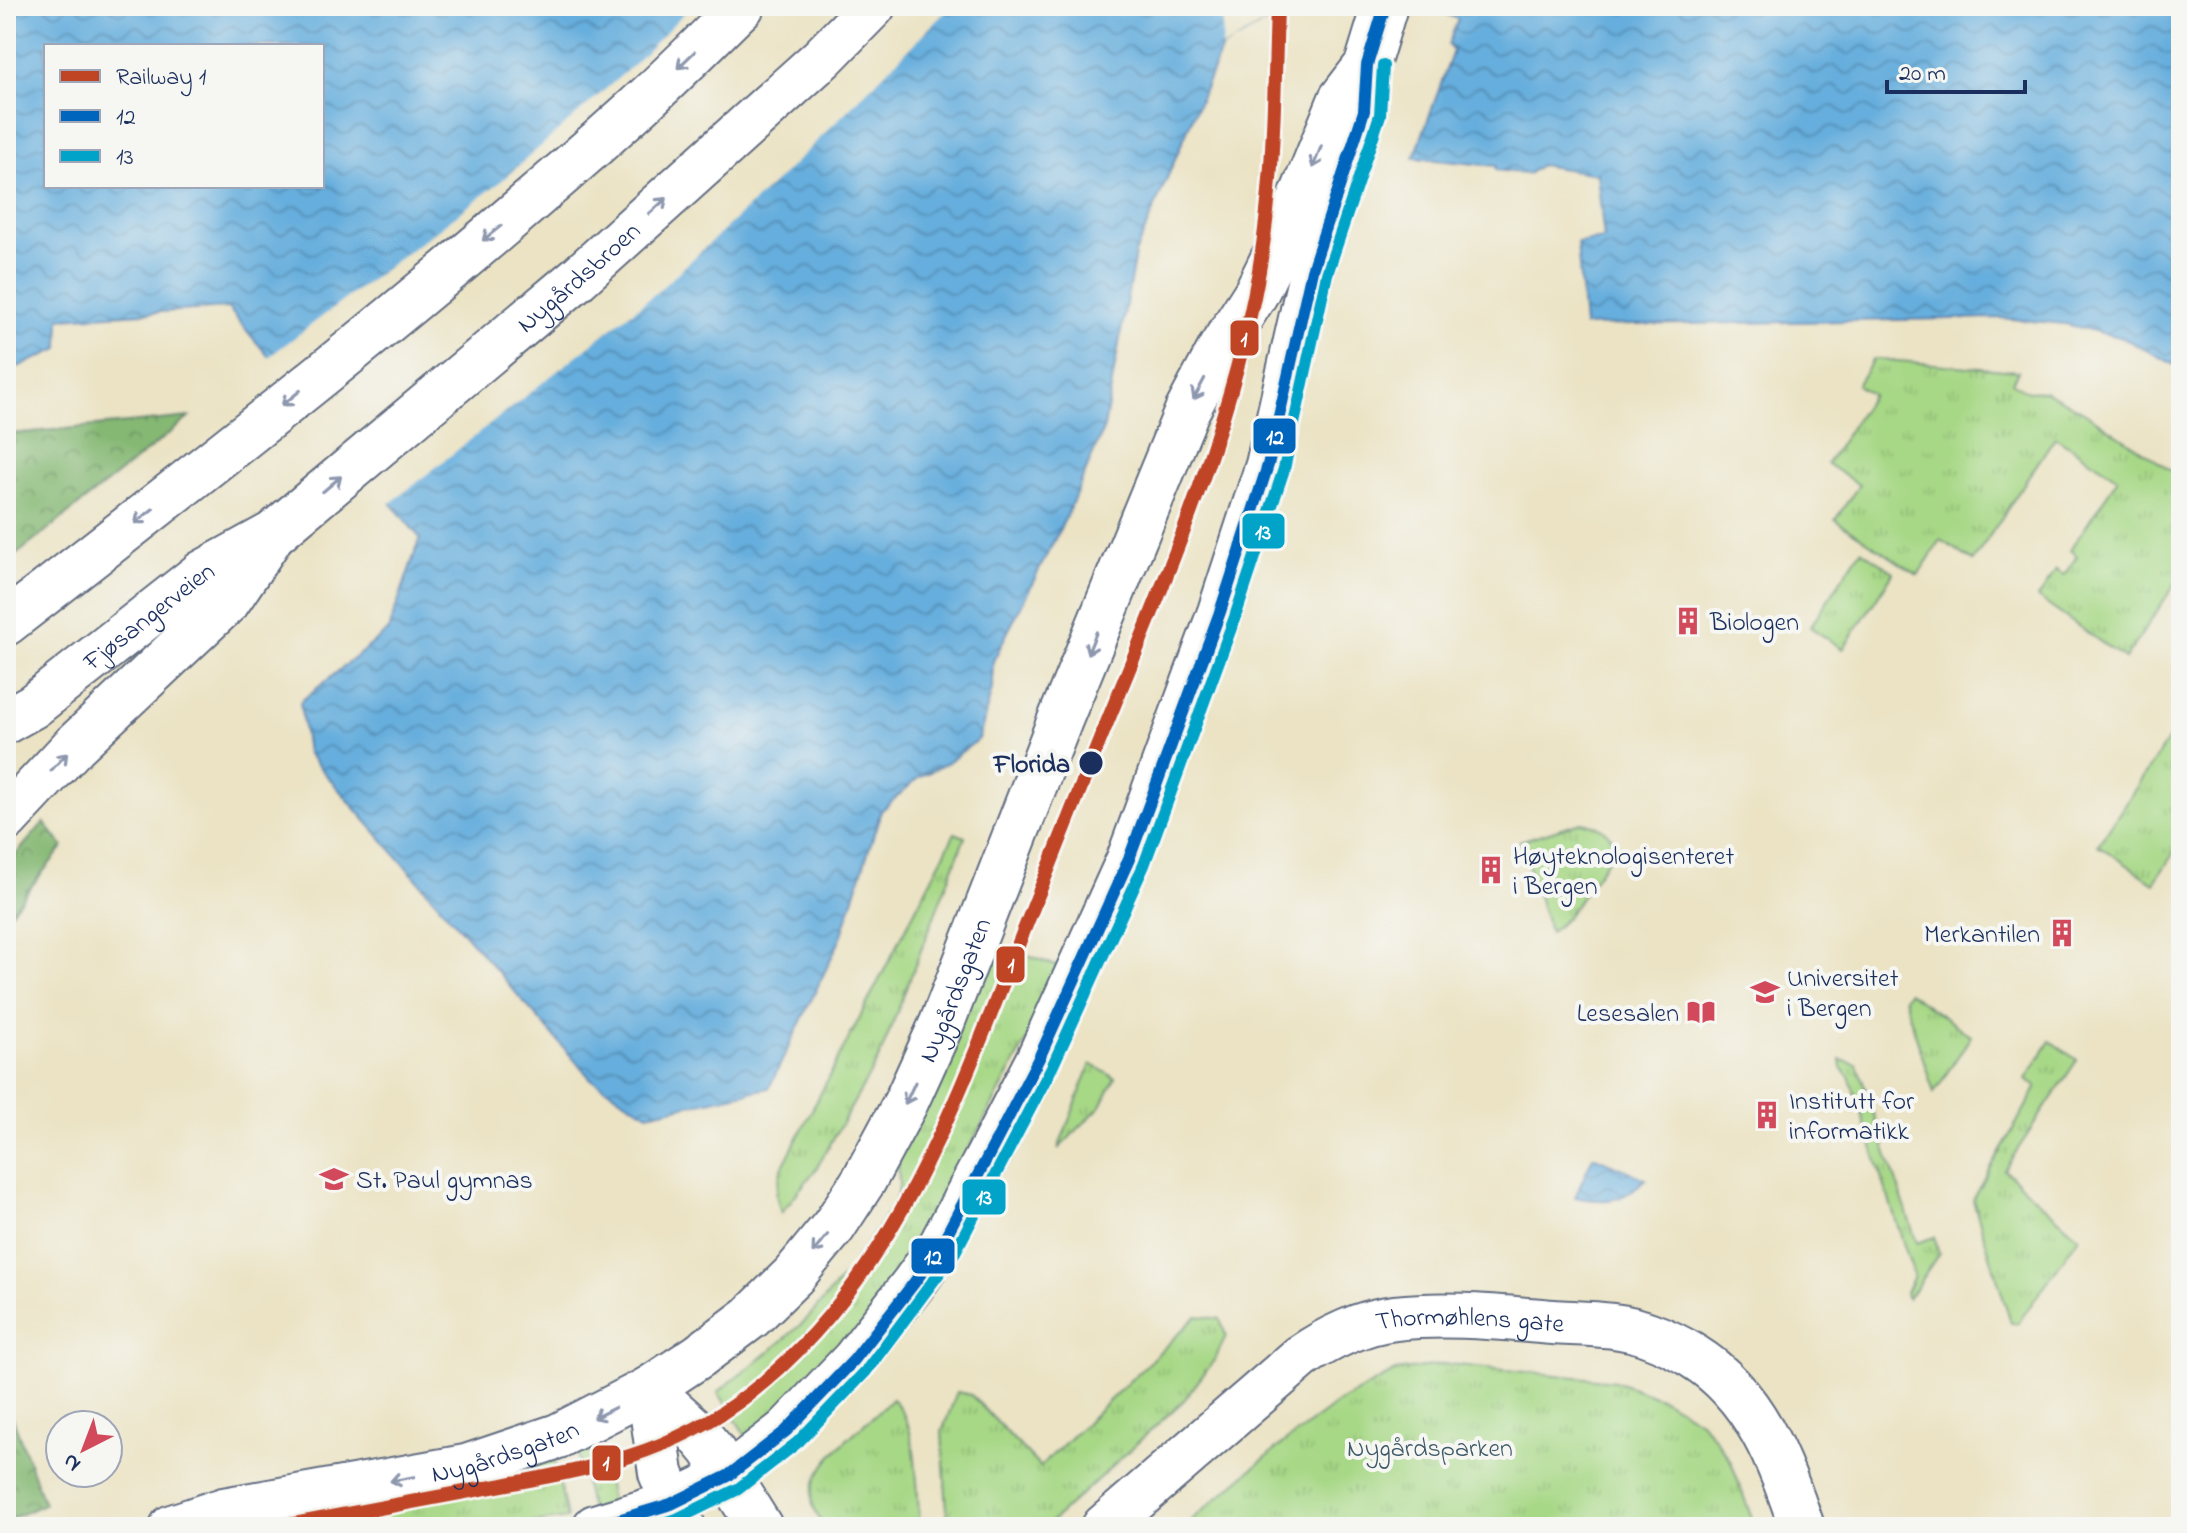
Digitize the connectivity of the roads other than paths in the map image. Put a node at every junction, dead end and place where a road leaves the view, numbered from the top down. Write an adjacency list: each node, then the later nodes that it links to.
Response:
1 (742, 6): 6 (main road, one-way to 6)
2 (873, 6): 5 (main road, Nygårdsbroen, one-way to 2)
3 (1385, 6): 4 (main road, Nygårdsgaten)
4 (1367, 65): 9 (main road, Nygårdsgaten, one-way to 9); 10 (main road, Nygårdsgaten)
5 (273, 534): 7 (main road, Fjøsangerveien); 8 (main road, one-way to 5)
6 (6, 623)
7 (15, 722)
8 (6, 819)
9 (649, 1389): 10 (main road); 11 (main road); 12 (main road, Nygårdsgaten, one-way to 12)
10 (728, 1476): 11 (main road, Nygårdsgaten); 14 (main road)
11 (677, 1516): 13 (main road, Nygårdsgaten)
12 (172, 1527)
13 (595, 1527)
14 (760, 1527)
15 (1104, 1527): 16 (main road, Thormøhlens gate)
16 (1802, 1527)

